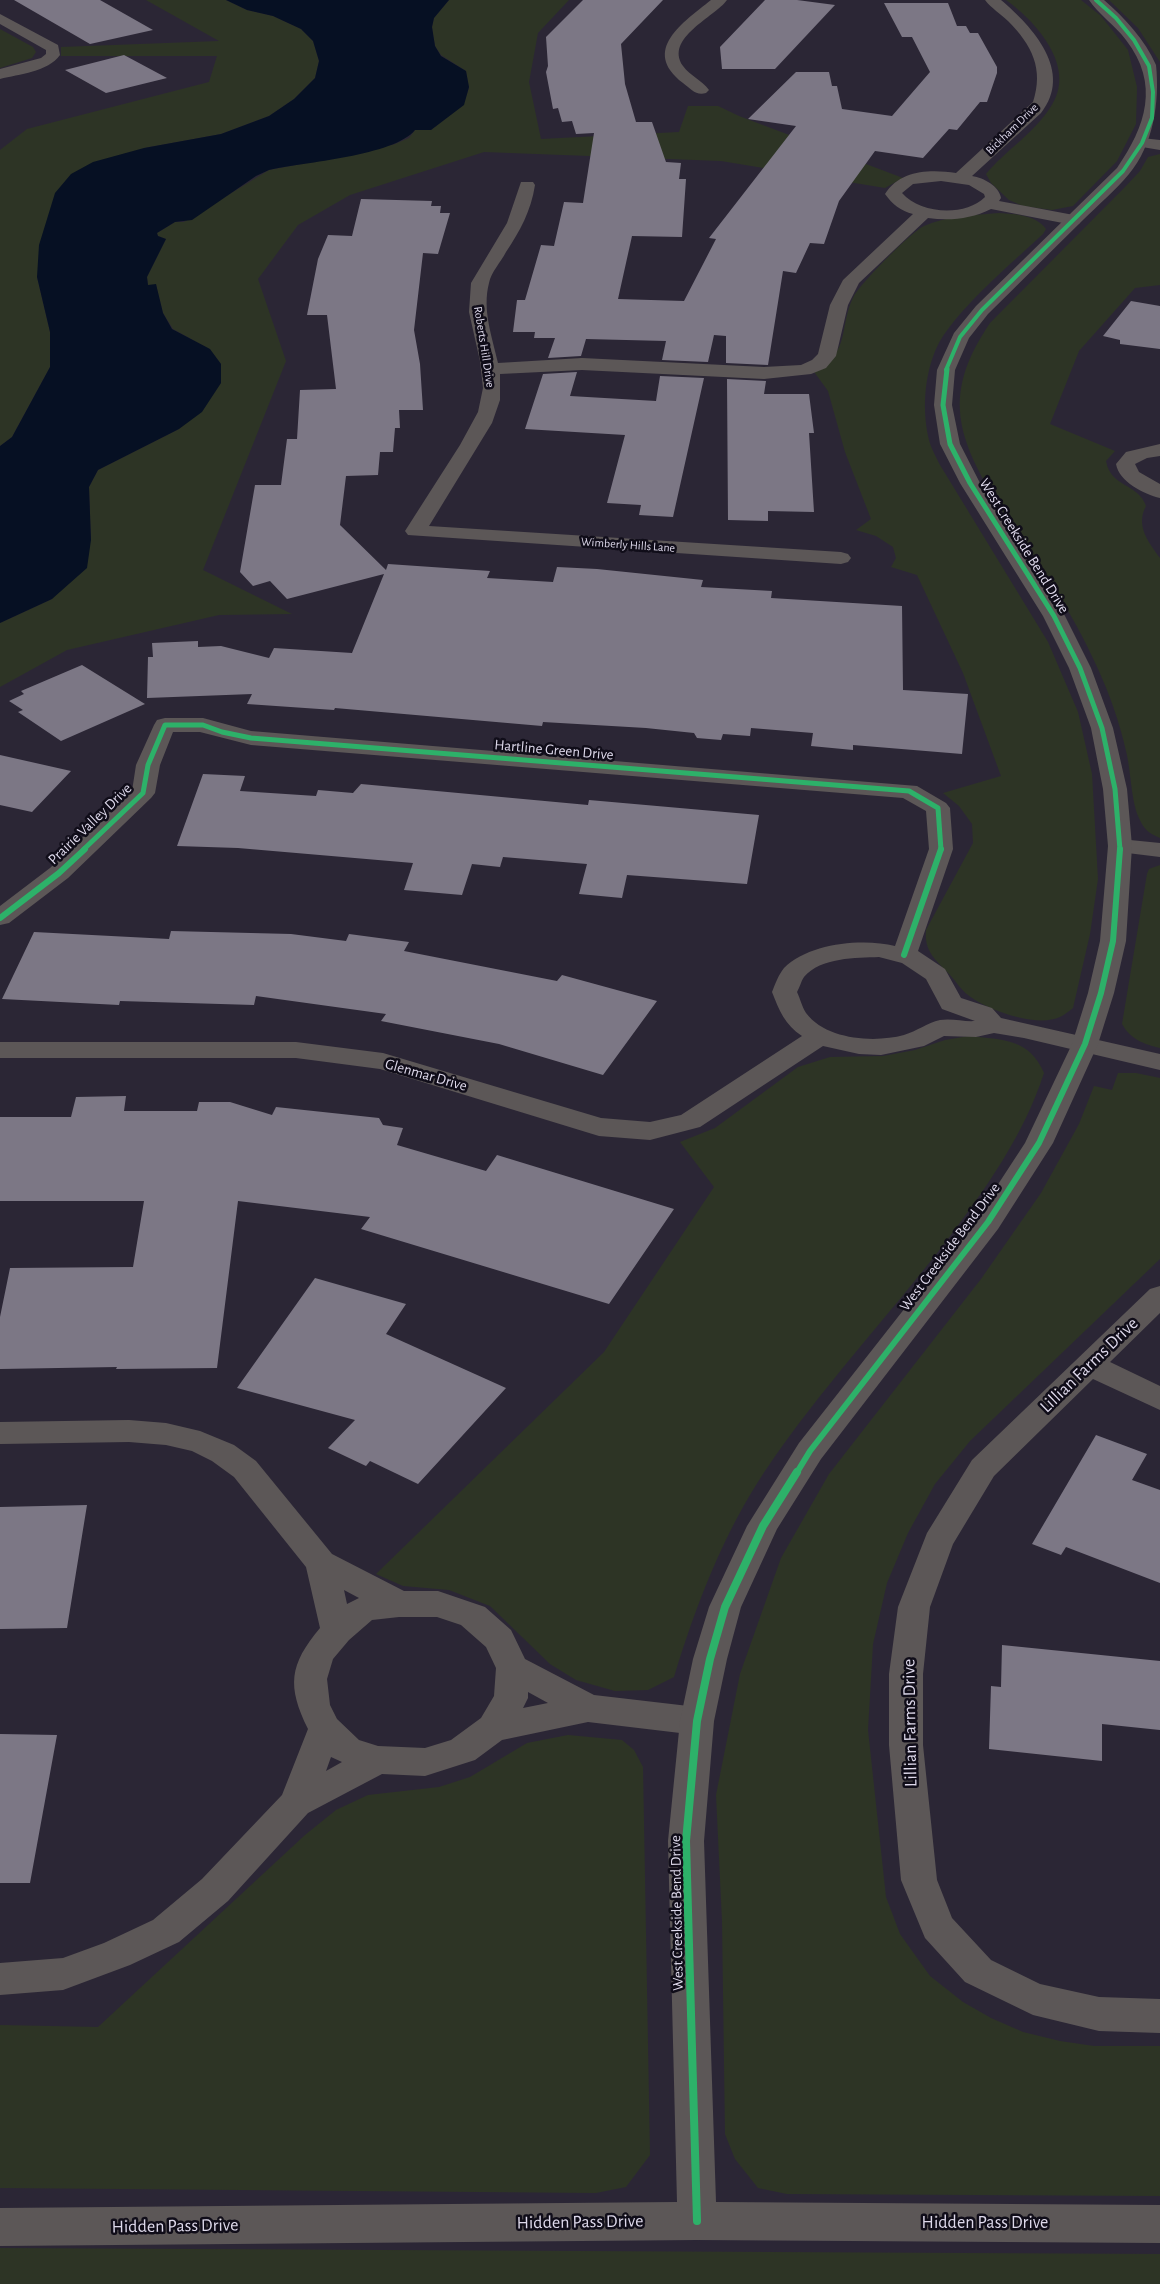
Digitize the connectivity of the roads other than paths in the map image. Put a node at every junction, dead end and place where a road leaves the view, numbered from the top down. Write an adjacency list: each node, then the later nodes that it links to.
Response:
1 (720, 0): 6 (street)
2 (992, 0): 8 (street, Bickham Drive)
3 (1096, 0): 7 (street, West Creekside Bend Drive)
4 (0, 18): 5 (street)
5 (0, 74)
6 (700, 90)
7 (1151, 144): 12 (street, West Creekside Bend Drive)
8 (960, 178): 10 (street); 11 (street)
9 (527, 185): 13 (street, Roberts Hill Drive)
10 (990, 204): 11 (street); 12 (street)
11 (924, 212): 13 (street)
12 (1073, 220): 19 (street, West Creekside Bend Drive)
13 (490, 369): 16 (street, Roberts Hill Drive)
14 (1160, 450): 15 (street)
15 (1160, 492)
16 (416, 532): 17 (street, Wimberly Hills Lane)
17 (841, 558)
18 (165, 725): 21 (street, Prairie Valley Drive); 22 (street, Hartline Green Drive)
19 (1120, 846): 20 (street); 25 (street, West Creekside Bend Drive)
20 (1160, 850)
21 (0, 918)
22 (904, 955): 23 (street); 24 (street)
23 (993, 1024): 24 (street); 25 (street)
24 (820, 1036): 26 (street, Glenmar Drive)
25 (1085, 1044): 27 (street); 37 (street, West Creekside Bend Drive)
26 (0, 1050)
27 (1160, 1062)
28 (1160, 1297): 29 (street, Lillian Farms Drive)
29 (1089, 1365): 30 (street); 43 (street, Lillian Farms Drive)
30 (1160, 1398)
31 (0, 1433): 32 (street)
32 (321, 1563): 33 (street); 34 (street)
33 (399, 1604): 34 (street); 35 (street)
34 (337, 1631): 39 (street)
35 (513, 1668): 36 (street); 38 (street)
36 (588, 1708): 37 (street); 38 (street)
37 (697, 1721): 44 (street, West Creekside Bend Drive)
38 (494, 1728): 40 (street)
39 (326, 1729): 40 (street); 41 (street)
40 (378, 1760): 41 (street)
41 (296, 1803): 42 (street)
42 (0, 1979)
43 (1160, 2016)
44 (697, 2221): 45 (street, Hidden Pass Drive); 46 (street, Hidden Pass Drive)
45 (1160, 2224)
46 (0, 2227)

